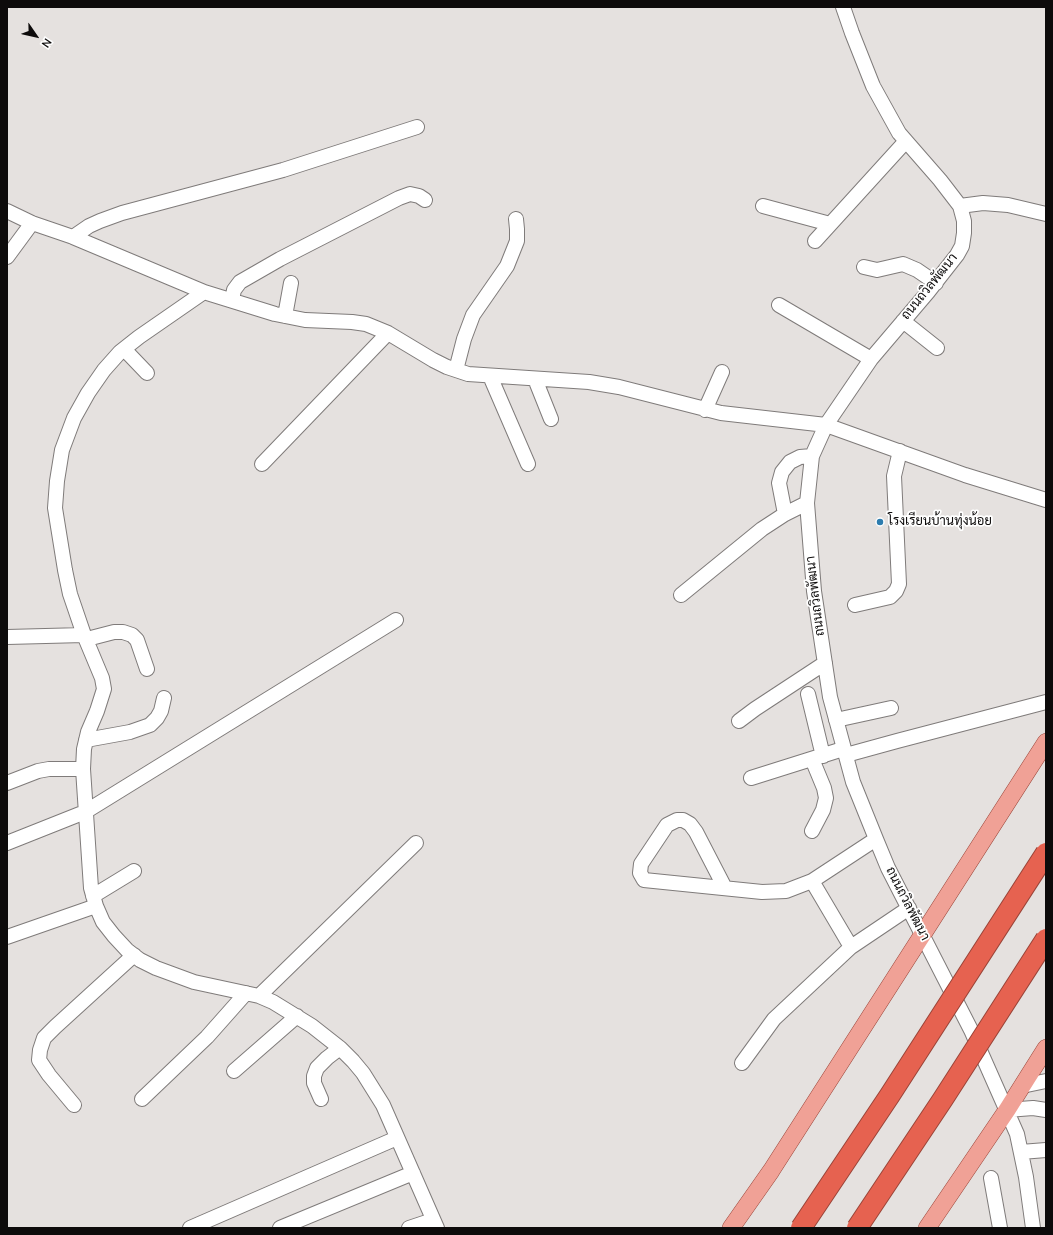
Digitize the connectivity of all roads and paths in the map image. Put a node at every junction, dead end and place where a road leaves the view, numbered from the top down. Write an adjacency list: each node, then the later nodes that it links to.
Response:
1 (843, 7): 3 (street, ถนนถวิลพัฒนา)
2 (417, 127): 12 (street)
3 (906, 141): 6 (street, ถนนถวิลพัฒนา); 11 (street)
4 (426, 200): 19 (street)
5 (763, 206): 11 (street)
6 (960, 206): 8 (street); 17 (street, ถนนถวิลพัฒนา)
7 (7, 211): 10 (street)
8 (1046, 214)
9 (516, 219): 27 (street)
10 (32, 223): 12 (street); 14 (street)
11 (830, 224): 13 (street)
12 (73, 237): 18 (street)
13 (815, 241)
14 (7, 257)
15 (864, 267): 17 (street)
16 (291, 282): 21 (street)
17 (936, 283): 22 (street, ถนนถวิลพัฒนา)
18 (204, 292): 19 (street); 25 (street)
19 (232, 300): 21 (street)
20 (779, 306): 26 (street)
21 (285, 316): 23 (street)
22 (904, 321): 24 (street); 26 (street, ถนนถวิลพัฒนา)
23 (388, 333): 27 (street); 37 (street)
24 (937, 348)
25 (124, 349): 29 (street); 46 (street)
26 (871, 359): 34 (street, ถนนถวิลพัฒนา)
27 (456, 370): 30 (street)
28 (722, 372): 32 (street)
29 (148, 373)
30 (490, 376): 31 (street); 38 (street)
31 (535, 379): 32 (street); 33 (street)
32 (705, 410): 34 (street)
33 (551, 420)
34 (826, 425): 35 (street); 36 (street, ถนนถวิลพัฒนา)
35 (900, 451): 39 (street); 43 (street)
36 (812, 456): 40 (street, ถนนถวิลพัฒนา); 41 (street)
37 (262, 464)
38 (528, 464)
39 (1046, 500)
40 (807, 503): 41 (street); 47 (street, ถนนถวิลพัฒนา)
41 (785, 514): 42 (street)
42 (681, 595)
43 (856, 605)
44 (396, 620): 62 (street)
45 (7, 637): 46 (street)
46 (86, 637): 48 (street); 55 (street)
47 (825, 663): 53 (street, ถนนถวิลพัฒนา); 54 (street)
48 (146, 669)
49 (808, 694): 58 (street)
50 (164, 698): 55 (street)
51 (1046, 702): 57 (street)
52 (890, 708): 53 (street)
53 (836, 720): 57 (street, ถนนถวิลพัฒนา)
54 (739, 721)
55 (86, 740): 59 (street)
56 (1046, 742): 73 (main road)
57 (844, 752): 58 (street); 64 (street, ถนนถวิลพัฒนา)
58 (818, 757): 60 (street); 63 (street)
59 (83, 769): 61 (street); 62 (street)
60 (751, 778)
61 (7, 782)
62 (86, 812): 65 (street); 71 (street)
63 (812, 831)
64 (876, 839): 69 (street); 72 (street, ถนนถวิลพัฒนา)
65 (7, 843)
66 (416, 843): 78 (street)
67 (1046, 853): 101 (highway, bridge)
68 (134, 871): 71 (street)
69 (812, 881): 70 (street); 76 (street)
70 (725, 888): 70 (street)
71 (94, 901): 74 (street); 77 (street)
72 (909, 908): 73 (street, ถนนถวิลพัฒนา); 76 (street)
73 (922, 934): 89 (street, ถนนถวิลพัฒนา); 100 (main road)
74 (7, 937)
75 (1046, 939): 102 (highway, bridge)
76 (851, 947): 82 (street)
77 (134, 955): 78 (street); 88 (street)
78 (253, 994): 79 (street); 87 (street)
79 (297, 1016): 80 (street); 83 (street)
80 (340, 1048): 86 (street); 91 (street)
81 (1046, 1048): 85 (main road)
82 (742, 1063)
83 (234, 1071)
84 (1046, 1081): 85 (street)
85 (1022, 1086): 89 (main road)
86 (321, 1098)
87 (142, 1099)
88 (74, 1105)
89 (1007, 1110): 90 (street); 93 (street, ถนนถวิลพัฒนา); 103 (main road)
90 (1046, 1110)
91 (397, 1138): 94 (street); 97 (street)
92 (1046, 1150): 93 (street)
93 (1021, 1152): 105 (street, ถนนถวิลพัฒนา)
94 (413, 1173): 96 (street); 98 (street)
95 (991, 1178): 104 (street)
96 (435, 1224): 99 (street)
97 (190, 1228)
98 (280, 1228)
99 (409, 1228)
100 (731, 1228)
101 (801, 1228)
102 (857, 1228)
103 (927, 1228)
104 (1000, 1228)
105 (1034, 1228)

